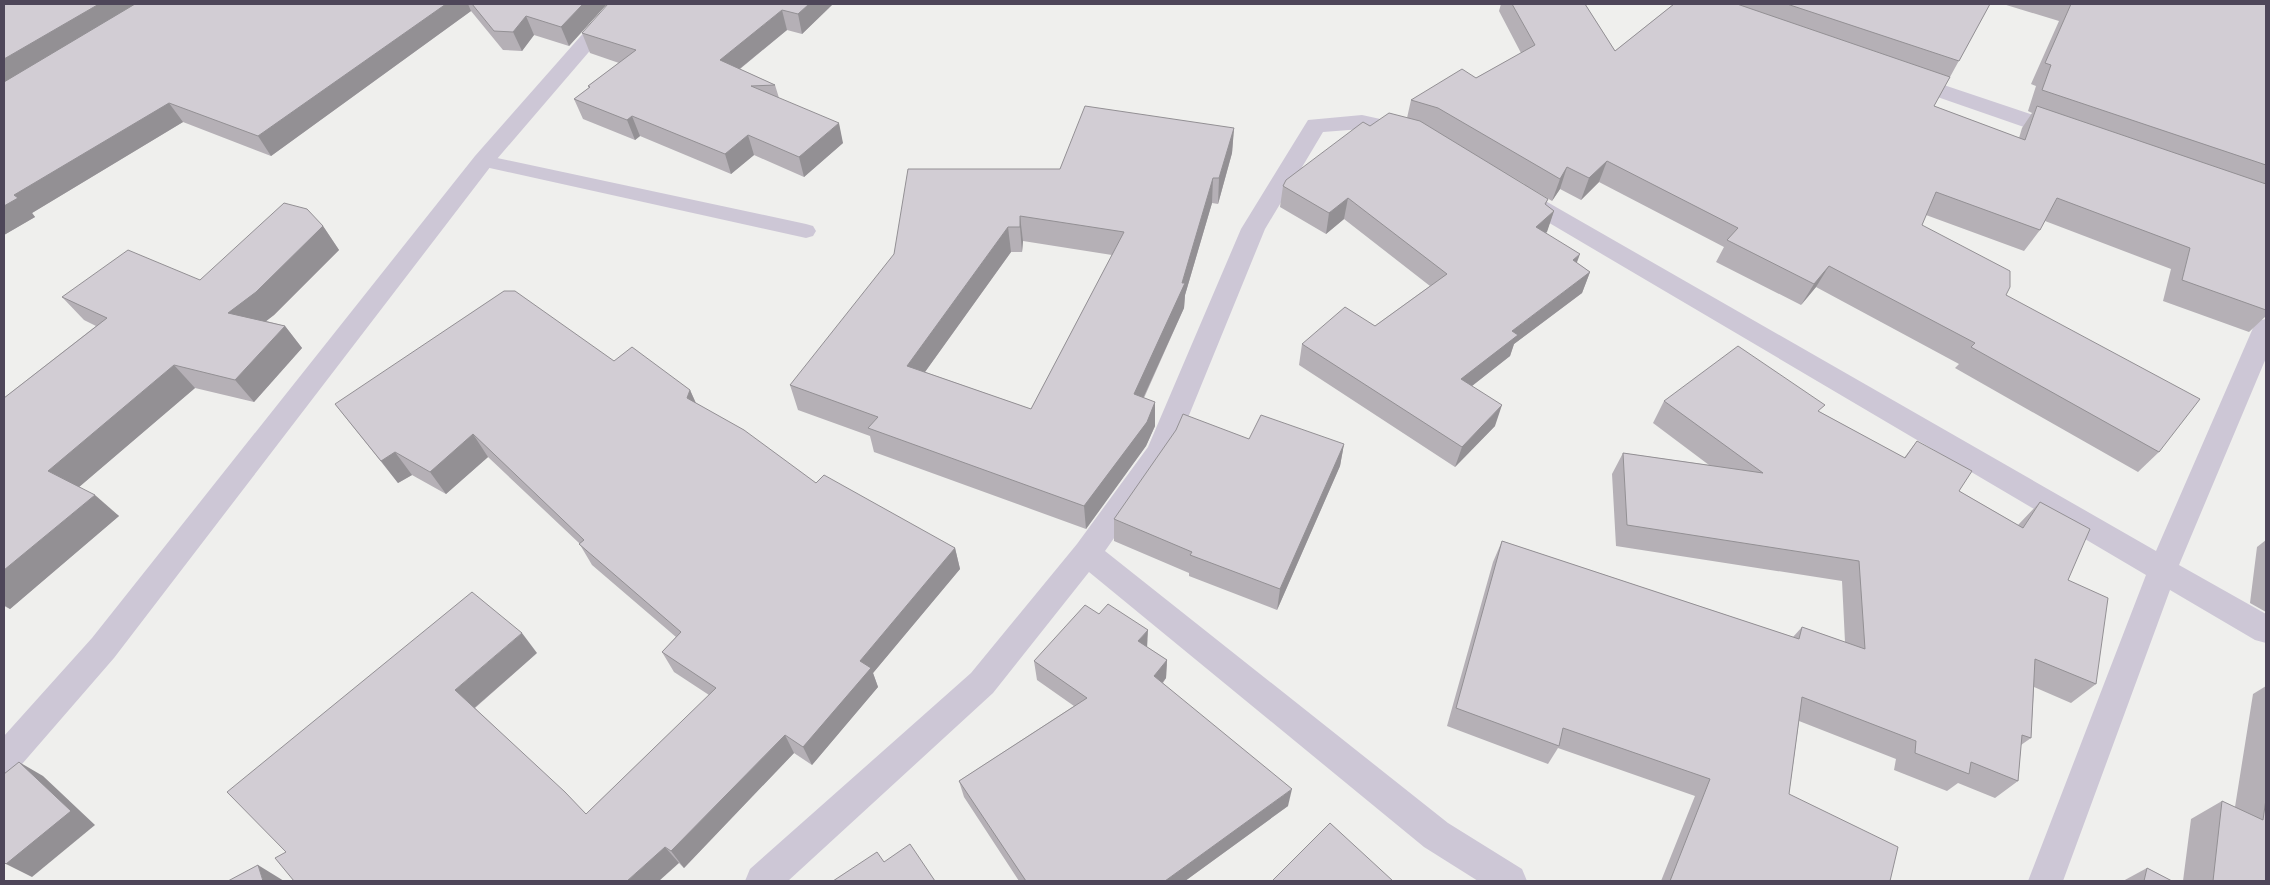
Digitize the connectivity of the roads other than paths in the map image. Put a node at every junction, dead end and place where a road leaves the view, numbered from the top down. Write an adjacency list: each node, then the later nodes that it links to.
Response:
1 (620, 4): 5 (street)
2 (1891, 73): 3 (street)
3 (2076, 137)
4 (1432, 141): 9 (street)
5 (483, 161): 7 (lane); 12 (street)
6 (1503, 185): 10 (street)
7 (806, 230)
8 (2266, 328): 10 (street)
9 (1087, 553): 13 (street); 14 (street)
10 (2162, 571): 11 (street); 15 (street)
11 (2266, 630)
12 (4, 760)
13 (762, 881)
14 (1510, 881)
15 (2046, 881)

